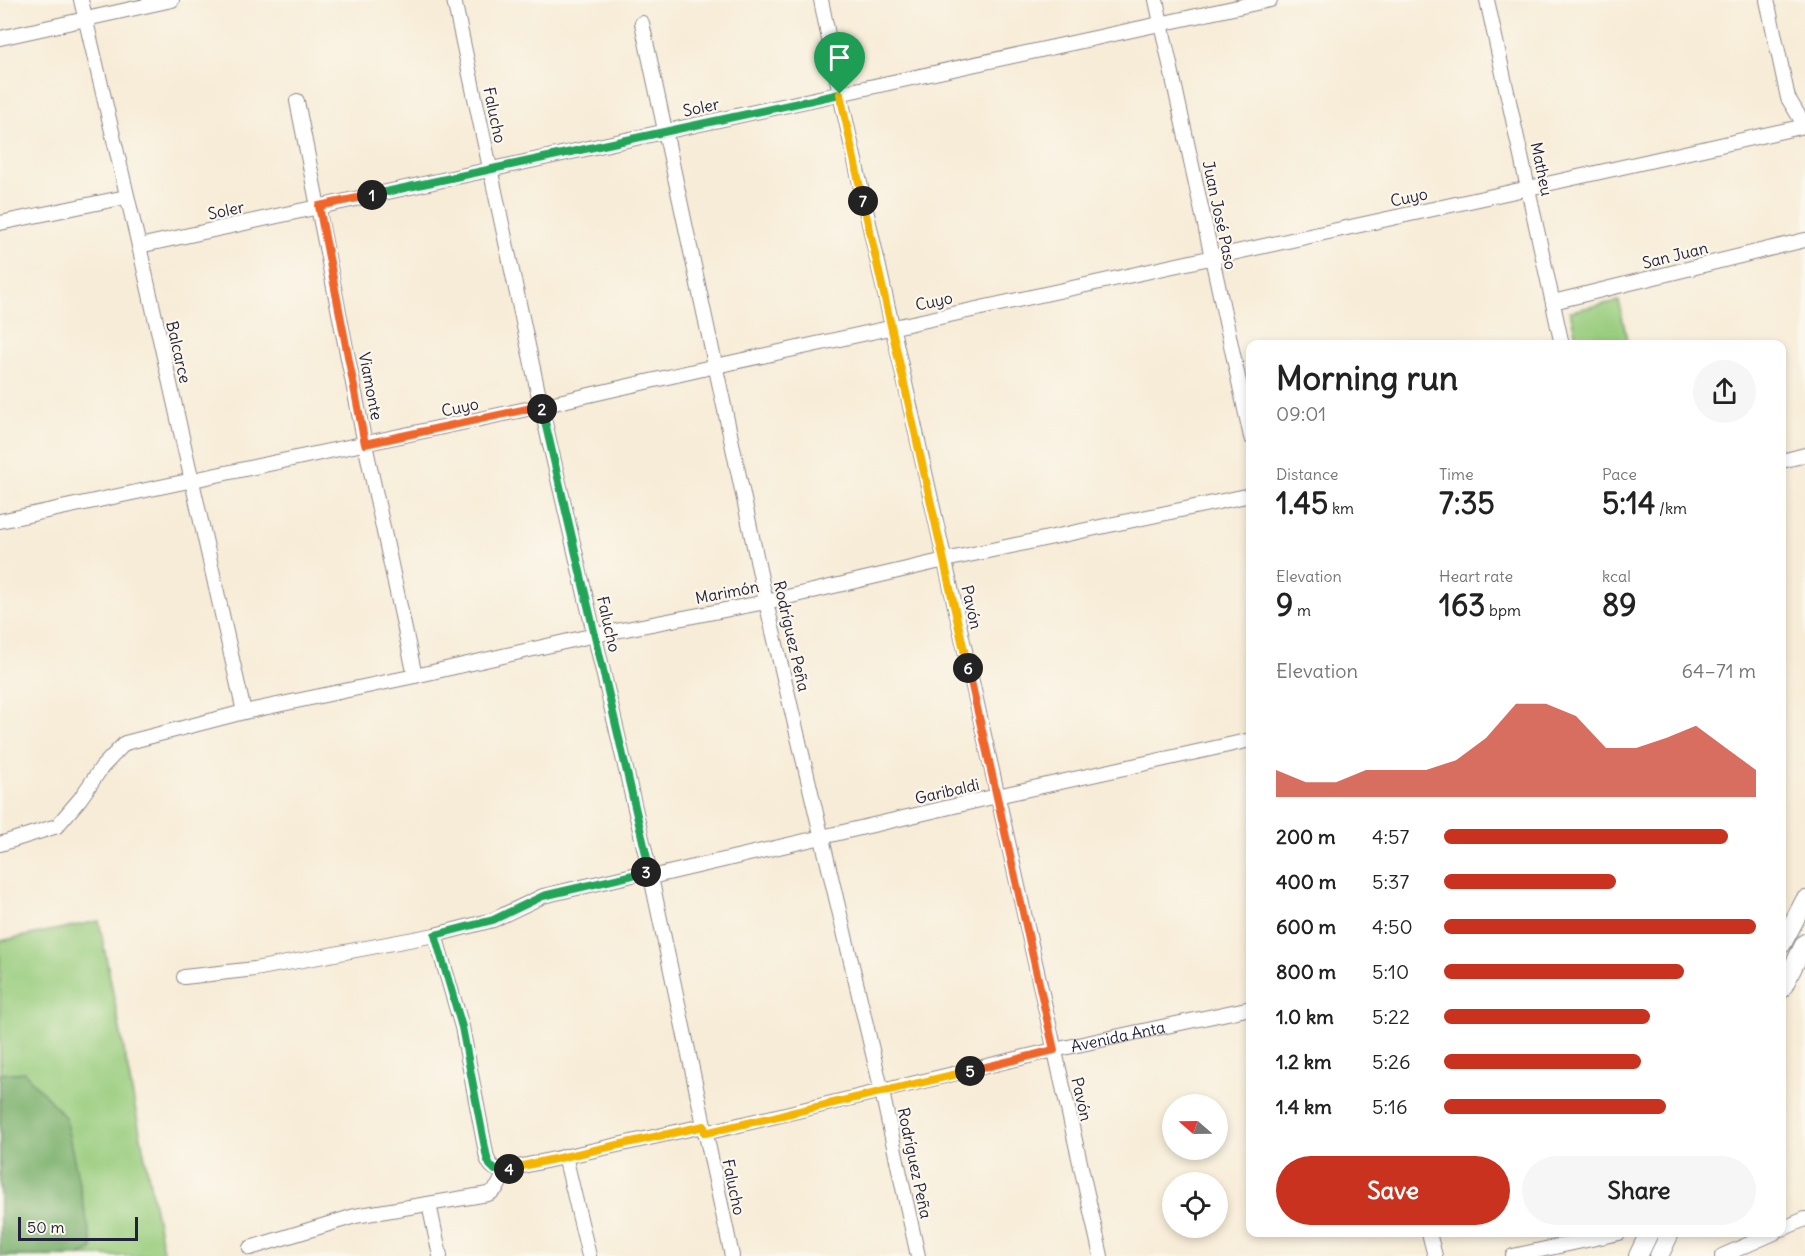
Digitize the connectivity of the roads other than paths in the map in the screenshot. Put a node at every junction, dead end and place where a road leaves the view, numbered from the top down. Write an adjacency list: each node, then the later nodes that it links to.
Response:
1 (81, 0): 9 (street, Balcarce)
2 (172, 0): 9 (street)
3 (454, 0): 17 (street, Falucho)
4 (821, 0): 13 (street, Pavón)
5 (1156, 0): 11 (street, Juan José Paso)
6 (1270, 0): 11 (street, Soler)
7 (1487, 0): 18 (street, Matheu)
8 (1767, 0): 15 (street)
9 (85, 19): 12 (street); 19 (street, Balcarce)
10 (642, 23): 16 (street, Rodríguez Peña)
11 (1161, 24): 13 (street, Soler); 24 (street, Juan José Paso)
12 (0, 38)
13 (840, 94): 16 (street, Soler); 26 (street, Pavón)
14 (297, 101): 20 (street, Viamonte)
15 (1805, 126): 18 (street, Cuyo)
16 (665, 132): 17 (street, Soler); 28 (street, Rodríguez Peña)
17 (490, 171): 20 (street, Soler); 29 (street, Falucho)
18 (1529, 188): 24 (street, Cuyo); 25 (street, Matheu)
19 (126, 197): 21 (street); 23 (street, Balcarce)
20 (319, 206): 23 (street, Soler); 31 (street, Viamonte)
21 (0, 223)
22 (1805, 240): 25 (street, San Juan)
23 (139, 246): 34 (street, Balcarce)
24 (1213, 257): 26 (street, Cuyo); 30 (street, Juan José Paso)
25 (1553, 302): 27 (street, Matheu)
26 (892, 328): 28 (street, Cuyo); 37 (street, Pavón)
27 (1561, 340)
28 (716, 366): 29 (street, Cuyo); 38 (street, Rodríguez Peña)
29 (541, 406): 31 (street, Cuyo); 39 (street, Falucho)
30 (1246, 413)
31 (365, 444): 34 (street, Cuyo); 40 (street, Viamonte)
32 (1805, 455): 33 (street)
33 (1786, 460)
34 (191, 481): 36 (street, Cuyo); 41 (street, Balcarce)
35 (1246, 496): 37 (street, Marimón)
36 (0, 521)
37 (945, 561): 38 (street, Marimón); 43 (street, Pavón)
38 (766, 602): 39 (street, Marimón); 44 (street, Rodríguez Peña)
39 (595, 635): 40 (street, Marimón); 46 (street, Falucho)
40 (415, 676): 41 (street, Marimón)
41 (244, 712): 45 (street, Marimón)
42 (1246, 741): 43 (street, Garibaldi)
43 (997, 796): 44 (street, Garibaldi); 55 (street, Pavón)
44 (823, 836): 46 (street, Garibaldi); 56 (street, Rodríguez Peña)
45 (0, 844)
46 (650, 874): 49 (street, Garibaldi); 57 (street, Falucho)
47 (1805, 900): 48 (main road)
48 (1798, 925): 50 (main road)
49 (435, 935): 52 (street, Garibaldi); 59 (street)
50 (1786, 939)
51 (1805, 943): 53 (main road)
52 (184, 977)
53 (1786, 981)
54 (1246, 1009): 55 (street, Avenida Anta)
55 (1054, 1050): 56 (street, Avenida Anta); 73 (street, Pavón)
56 (882, 1092): 57 (street, Avenida Anta); 72 (street, Rodríguez Peña)
57 (704, 1130): 58 (street, Avenida Anta); 71 (street, Falucho)
58 (565, 1156): 59 (street, Avenida Anta); 70 (street)
59 (505, 1170): 60 (street)
60 (429, 1204): 68 (street); 69 (street)
61 (1805, 1219): 62 (street)
62 (1786, 1227)
63 (1430, 1237): 74 (street)
64 (1601, 1237): 75 (street)
65 (1647, 1237): 76 (main road)
66 (1668, 1237): 77 (main road)
67 (1765, 1237): 78 (street)
68 (250, 1248)
69 (440, 1256)
70 (589, 1256)
71 (732, 1256)
72 (918, 1256)
73 (1101, 1256)
74 (1435, 1256)
75 (1513, 1256)
76 (1638, 1256)
77 (1659, 1256)
78 (1722, 1256)

